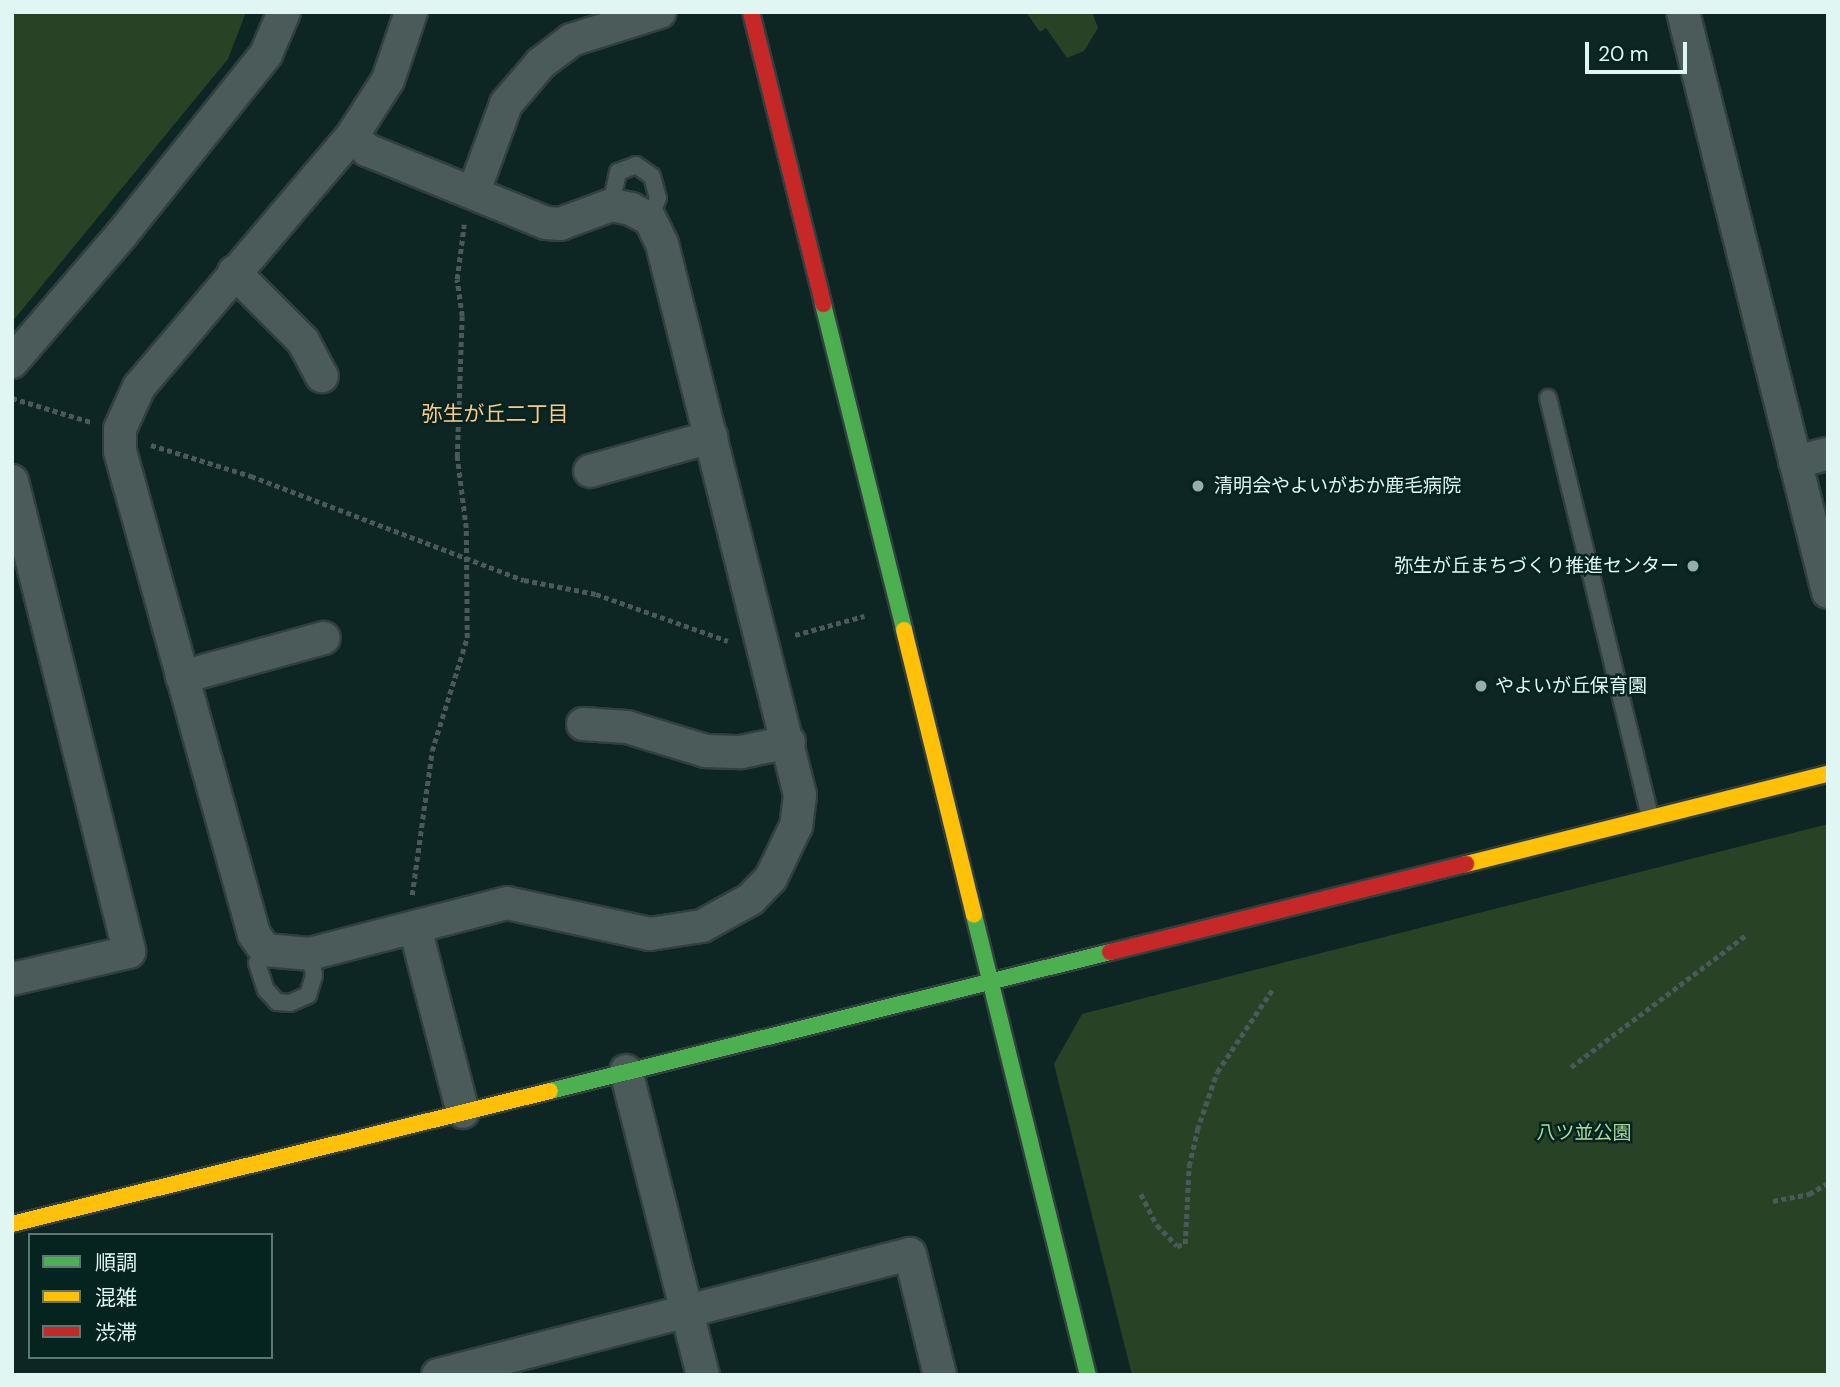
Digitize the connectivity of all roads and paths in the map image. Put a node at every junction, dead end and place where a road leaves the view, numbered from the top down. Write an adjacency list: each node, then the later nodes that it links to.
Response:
1 (284, 12): 12 (street)
2 (411, 12): 7 (street)
3 (660, 12): 6 (street)
4 (751, 12): 37 (street)
5 (1682, 12): 19 (street)
6 (602, 21): 8 (street)
7 (352, 136): 8 (street); 11 (street)
8 (474, 191): 9 (street); 22 (path)
9 (611, 205): 10 (street); 10 (lane)
10 (650, 219): 17 (street)
11 (234, 272): 13 (street); 16 (street)
12 (12, 362)
13 (322, 376)
14 (12, 398): 16 (path)
15 (1548, 398): 31 (lane)
16 (120, 429): 22 (path); 27 (street)
17 (711, 437): 20 (street); 26 (street)
18 (1828, 454): 19 (street)
19 (1795, 462): 23 (street)
20 (590, 471)
21 (12, 481): 36 (street)
22 (467, 559): 26 (path); 32 (path)
23 (1828, 592)
24 (868, 615): 26 (path)
25 (324, 638): 27 (street)
26 (764, 644): 29 (street)
27 (183, 677): 34 (street)
28 (583, 724): 29 (street)
29 (789, 742): 32 (street)
30 (1828, 774): 31 (street)
31 (1650, 818): 37 (street)
32 (415, 928): 35 (street); 41 (street)
33 (1745, 936): 39 (path)
34 (265, 950): 35 (street); 35 (lane)
35 (310, 954)
36 (12, 979)
37 (991, 982): 40 (street); 51 (street)
38 (1272, 990): 43 (path)
39 (1572, 1067)
40 (626, 1071): 41 (street); 46 (street)
41 (463, 1112): 45 (street)
42 (1828, 1183): 44 (path)
43 (1141, 1194)
44 (1773, 1201)
45 (12, 1224)
46 (687, 1313): 47 (street); 49 (street); 50 (street)
47 (472, 1371): 48 (street)
48 (438, 1375)
49 (703, 1375)
50 (940, 1375)
51 (1087, 1375)

